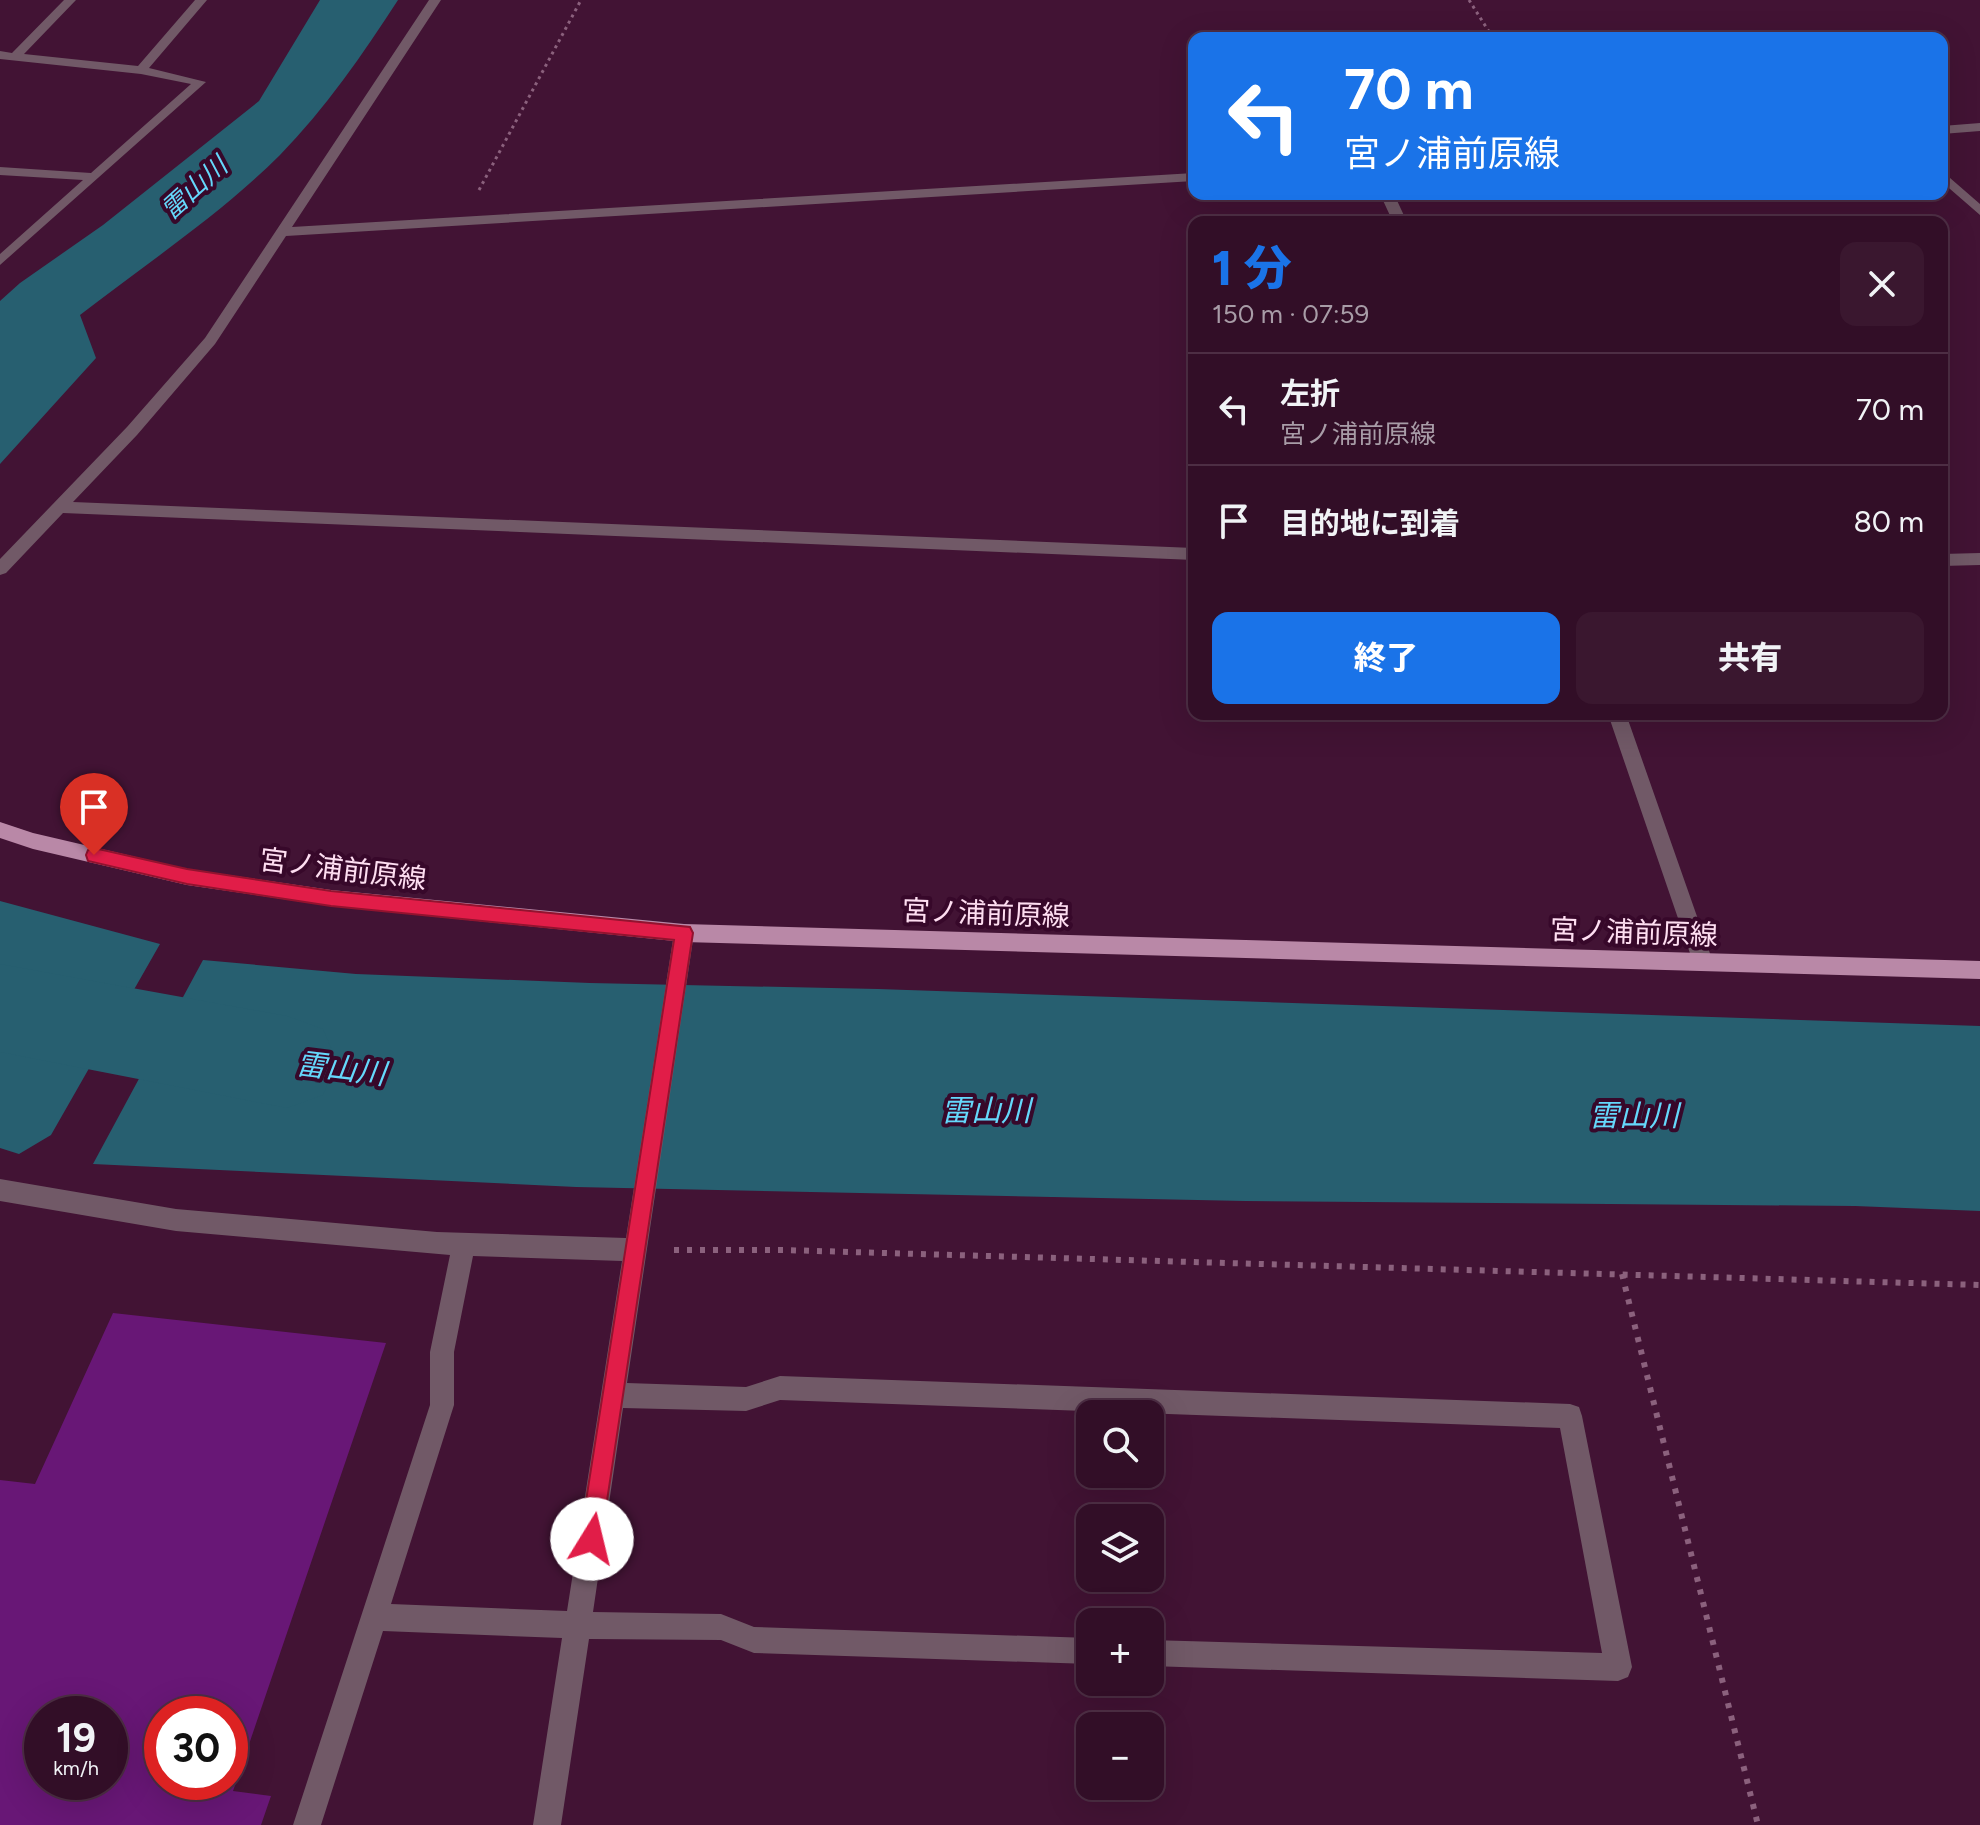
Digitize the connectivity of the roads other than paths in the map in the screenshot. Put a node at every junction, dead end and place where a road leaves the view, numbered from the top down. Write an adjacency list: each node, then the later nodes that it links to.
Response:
1 (70, 0): 5 (street)
2 (201, 0): 6 (street)
3 (435, 0): 14 (street)
4 (0, 55): 5 (street)
5 (15, 57): 6 (street)
6 (141, 70): 10 (street)
7 (1980, 127): 8 (street)
8 (1948, 130)
9 (0, 171): 10 (street)
10 (95, 177): 15 (street)
11 (1188, 177): 14 (street)
12 (1948, 181): 13 (street)
13 (1980, 211)
14 (280, 232): 16 (street)
15 (0, 261)
16 (56, 507): 17 (street); 20 (street)
17 (1188, 554)
18 (1980, 559): 19 (street)
19 (1948, 560)
20 (0, 569)
21 (1619, 720): 24 (street)
22 (0, 830): 23 (main road, 宮ノ浦前原線)
23 (684, 933): 24 (main road, 宮ノ浦前原線); 28 (street)
24 (1703, 962): 25 (main road, 宮ノ浦前原線)
25 (1980, 970)
26 (0, 1190): 27 (street)
27 (464, 1243): 28 (street); 30 (street)
28 (637, 1250): 29 (street)
29 (614, 1395): 31 (street); 33 (street)
30 (375, 1617): 31 (street); 34 (street)
31 (578, 1625): 32 (street); 35 (street)
32 (1076, 1651)
33 (1164, 1653)
34 (307, 1825)
35 (547, 1825)

